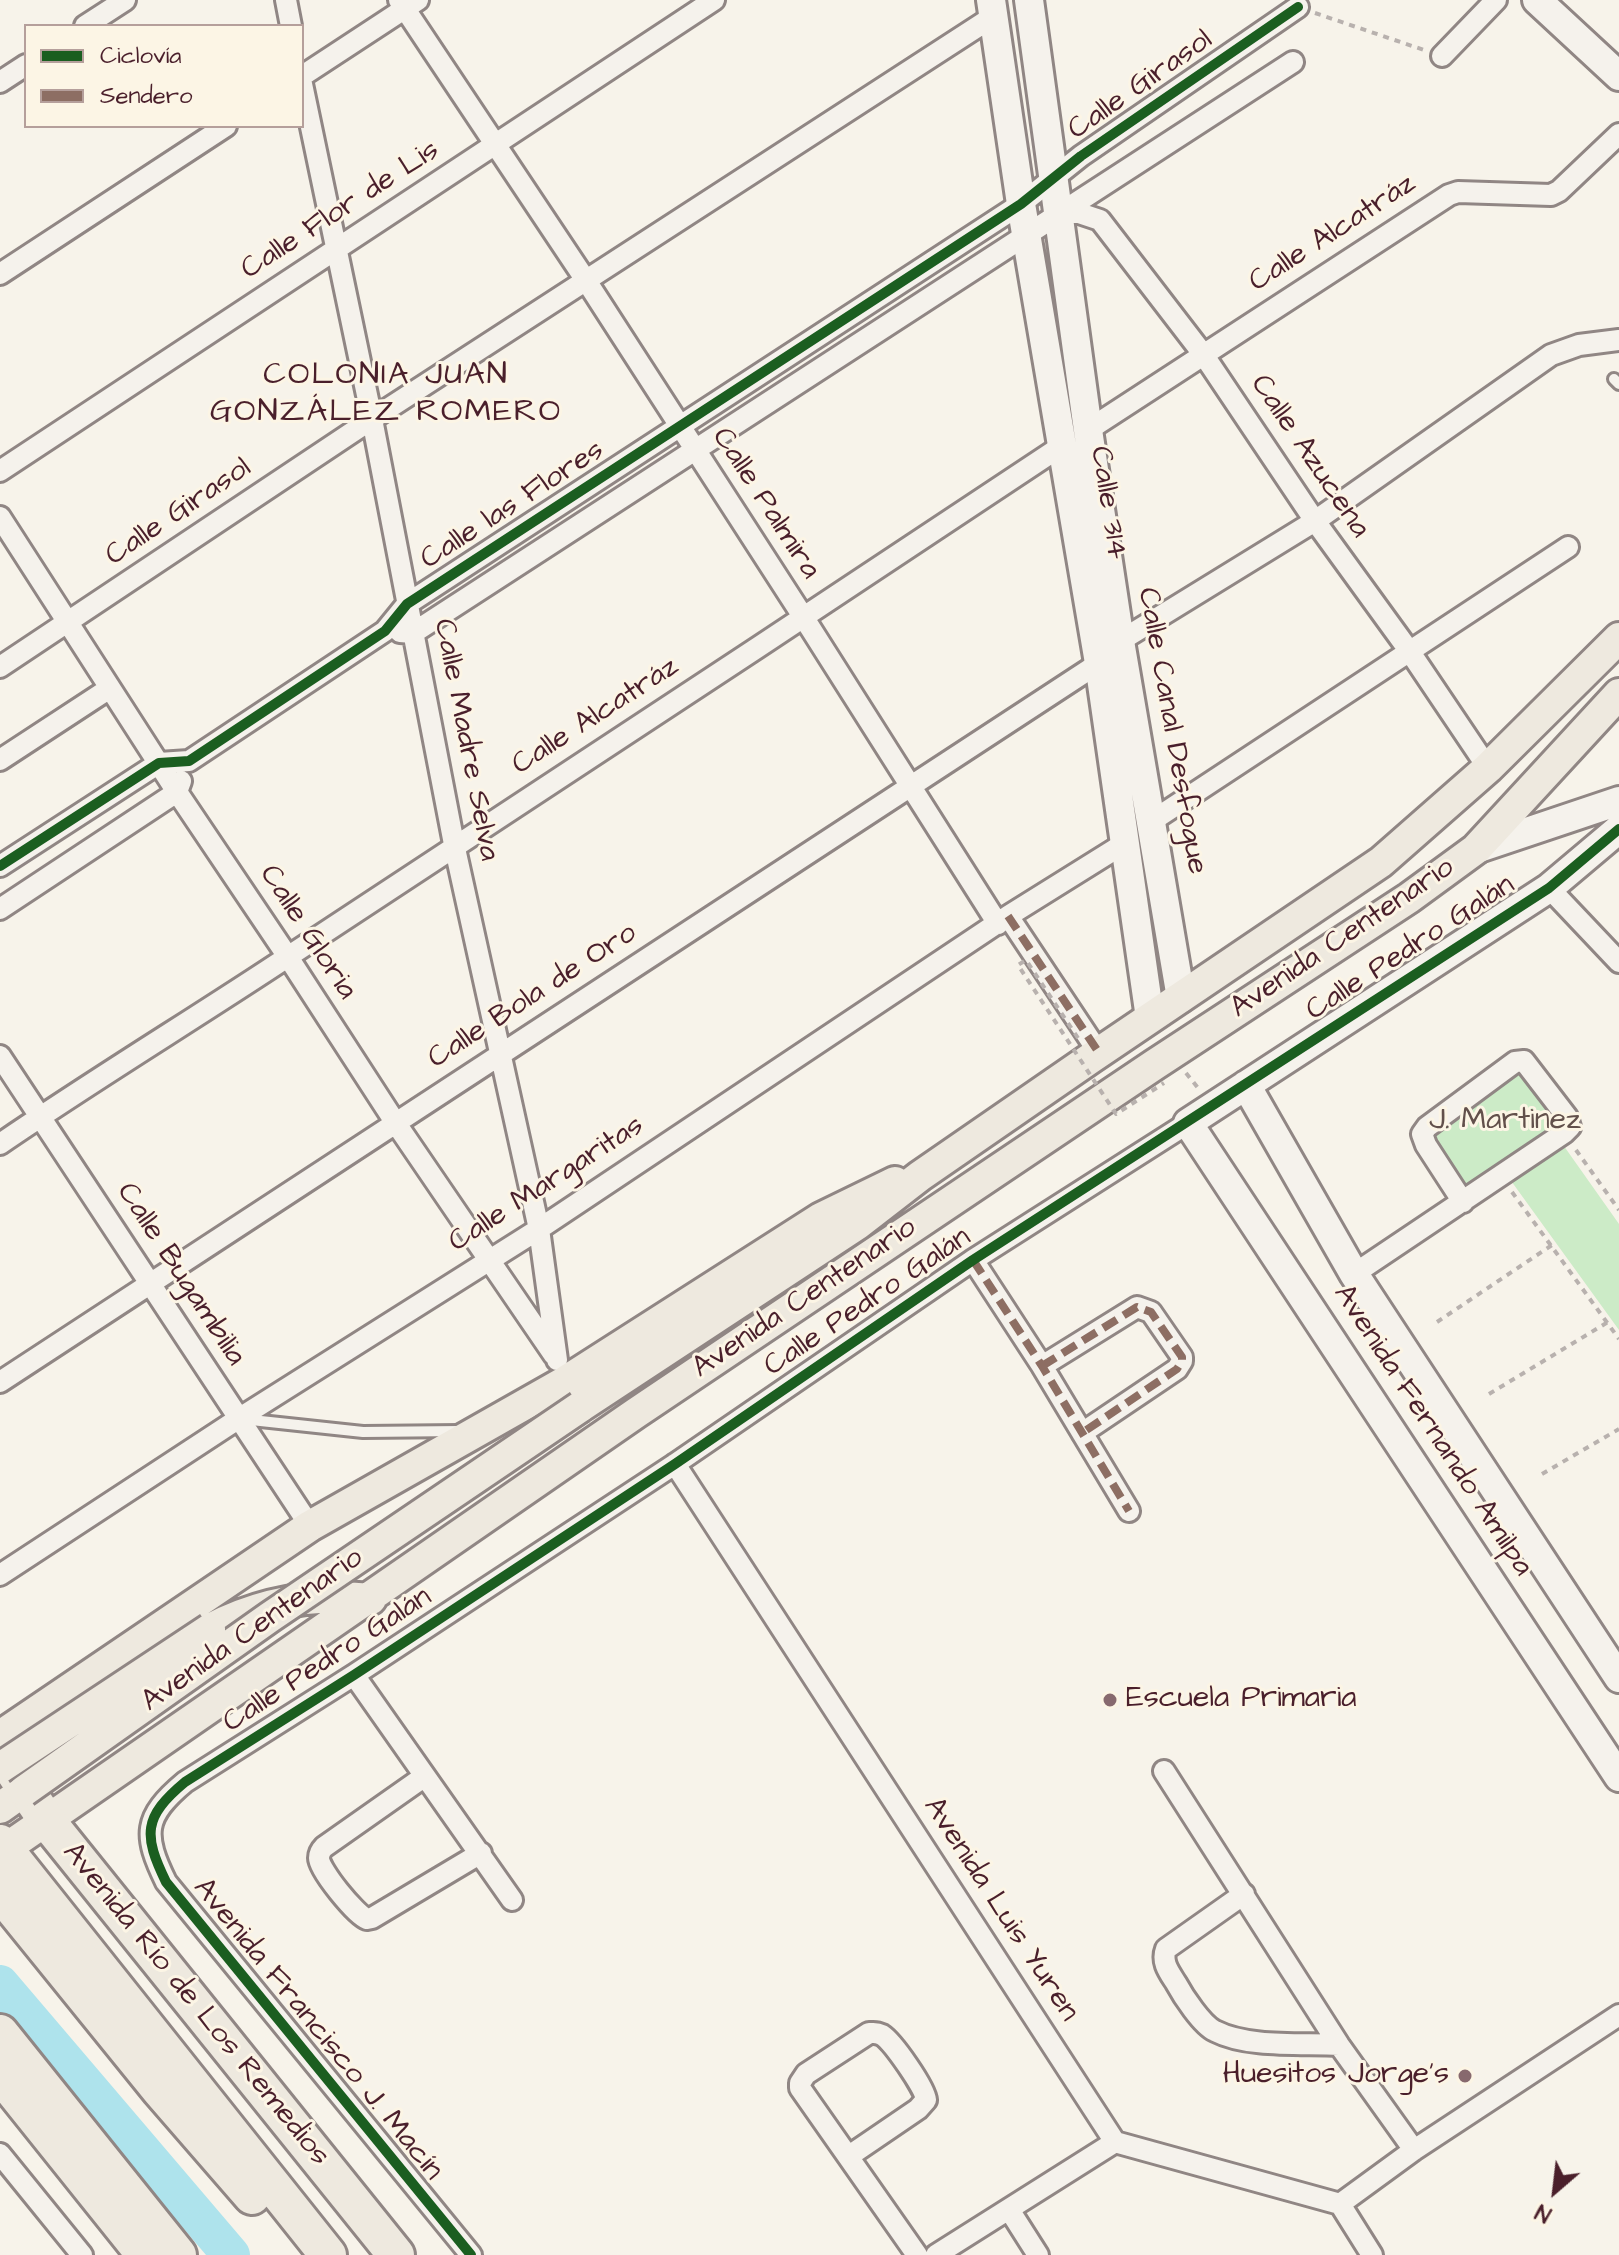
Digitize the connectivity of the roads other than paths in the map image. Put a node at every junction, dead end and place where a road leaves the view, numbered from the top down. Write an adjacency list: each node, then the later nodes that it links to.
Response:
1 (125, 0): 10 (street)
2 (286, 0): 11 (street)
3 (714, 0): 21 (street, Calle Flor de Lis)
4 (1029, 0): 22 (street, Calle Canal Desfogue)
5 (1496, 0): 12 (street)
6 (1537, 0): 16 (street)
7 (407, 3): 15 (street); 21 (street, Calle Palmira)
8 (1298, 7): 22 (street, Calle Girasol)
9 (993, 8): 23 (street, Calle 314); 28 (street, Calle Girasol)
10 (88, 24)
11 (291, 24)
12 (1442, 56)
13 (1293, 62): 24 (street, Calle las Flores)
14 (24, 66): 17 (street)
15 (304, 75)
16 (1619, 76)
17 (0, 82)
18 (304, 94): 26 (street, Calle Madre Selva)
19 (223, 128): 27 (street)
20 (1619, 134): 30 (street, Calle Alcatráz)
21 (494, 146): 26 (street, Calle Flor de Lis); 28 (street, Calle Palmira)
22 (1052, 177): 23 (street, Calle las Flores); 24 (street, Calle Canal Desfogue)
23 (1021, 204): 25 (street, Calle 314); 32 (street, Calle las Flores)
24 (1057, 213): 25 (street, Calle las Flores); 30 (street, Calle Azucena); 33 (street, Calle Canal Desfogue)
25 (1027, 234): 34 (street, Calle 314); 35 (street, Calle las Flores)
26 (335, 251): 31 (street, Calle Madre Selva); 36 (street, Calle Flor de Lis)
27 (0, 274)
28 (587, 282): 31 (street, Calle Girasol); 32 (street, Calle Palmira)
29 (1619, 340): 38 (street)
30 (1203, 354): 33 (street, Calle Alcatráz); 38 (street, Calle Azucena)
31 (372, 419): 40 (street, Calle Madre Selva); 42 (street, Calle Girasol)
32 (678, 426): 35 (street, Calle Palmira); 40 (street, Calle las Flores)
33 (1088, 430): 46 (street, Calle Canal Desfogue)
34 (1063, 445): 41 (street, Calle Alcatráz); 48 (street, Calle 314)
35 (695, 451): 41 (street, Calle Palmira); 44 (street, Calle las Flores)
36 (0, 471)
37 (0, 517): 42 (street, Calle Gloria)
38 (1315, 521): 46 (street); 47 (street, Calle Azucena)
39 (1568, 547): 47 (street)
40 (407, 604): 43 (street, Calle las Flores); 44 (street, Calle Madre Selva)
41 (804, 618): 56 (street, Calle Palmira); 63 (street, Calle Alcatráz)
42 (68, 624): 49 (street, Calle Girasol); 50 (street, Calle Gloria)
43 (385, 631): 44 (street); 53 (street, Calle las Flores)
44 (413, 633): 63 (street, Calle Madre Selva)
45 (1619, 638): 55 (main road, Avenida Centenario)
46 (1120, 641): 59 (street, Calle Canal Desfogue)
47 (1410, 652): 55 (street, Calle Azucena); 59 (street)
48 (1099, 663): 56 (street, Calle Bola de Oro); 62 (street, Calle 314)
49 (0, 667)
50 (110, 688): 52 (street); 54 (street, Calle Gloria)
51 (1619, 694): 64 (main road, Avenida Centenario)
52 (0, 760)
53 (189, 761): 54 (street, Calle las Flores); 57 (street)
54 (159, 763): 57 (street, Calle Gloria); 65 (street, Calle las Flores)
55 (1488, 768): 72 (main road, Avenida Centenario)
56 (910, 786): 69 (street, Calle Palmira); 76 (street, Calle Bola de Oro)
57 (177, 792): 68 (street); 70 (street, Calle Gloria)
58 (1619, 801): 60 (street)
59 (1152, 821): 72 (street, Calle Canal Desfogue)
60 (1547, 825): 64 (street); 66 (street)
61 (1619, 829): 66 (street, Calle Pedro Galán)
62 (1125, 843): 69 (street, Calle Margaritas); 73 (street, Calle 314)
63 (454, 844): 70 (street, Calle Alcatráz); 76 (street, Calle Madre Selva)
64 (1476, 849): 98 (main road, Avenida Centenario)
65 (0, 866)
66 (1574, 868): 67 (street, Calle Pedro Galán)
67 (1549, 888): 71 (street); 77 (street, Calle Pedro Galán)
68 (0, 909)
69 (1003, 920): 74 (street, Calle Palmira); 83 (street, Calle Margaritas)
70 (288, 957): 78 (street, Calle Alcatráz); 79 (street, Calle Gloria)
71 (1619, 962)
72 (1181, 998): 73 (main road, Avenida Centenario)
73 (1150, 1018): 74 (main road, Avenida Centenario)
74 (1089, 1046): 90 (main road, Avenida Centenario)
75 (0, 1056): 78 (street, Calle Bugambilia)
76 (500, 1056): 79 (street, Calle Bola de Oro); 83 (street, Calle Madre Selva)
77 (1246, 1085): 80 (street, Calle Pedro Galán); 86 (street, Avenida Fernando Amilpa)
78 (41, 1116): 81 (street, Calle Alcatráz); 87 (street, Calle Bugambilia)
79 (395, 1122): 84 (street, Calle Gloria); 87 (street, Calle Bola de Oro)
80 (1188, 1123): 85 (street, Calle Pedro Galán); 104 (street, Avenida Fernando Amilpa)
81 (0, 1144)
82 (1463, 1202): 82 (street); 86 (street)
83 (539, 1229): 84 (street, Calle Margaritas); 90 (street, Calle Madre Selva)
84 (488, 1259): 90 (street, Calle Gloria); 91 (street, Calle Margaritas)
85 (973, 1260): 88 (street); 94 (street, Calle Pedro Galán)
86 (1354, 1274): 100 (street, Avenida Fernando Amilpa)
87 (150, 1284): 89 (street, Calle Bola de Oro); 91 (street, Calle Bugambilia)
88 (1042, 1366): 93 (street); 93 (street)
89 (0, 1382)
90 (568, 1383): 92 (main road, Avenida Centenario); 107 (main road, Avenida Centenario, bridge)
91 (238, 1419): 92 (lane); 96 (street, Calle Bugambilia); 97 (street, Calle Margaritas)
92 (483, 1431): 96 (main road, Avenida Centenario)
93 (1082, 1433): 95 (street)
94 (675, 1464): 99 (street, Calle Pedro Galán); 120 (street, Avenida Luis Yuren)
95 (1129, 1511)
96 (310, 1526): 101 (main road, Avenida Centenario)
97 (0, 1575)
98 (371, 1599): 107 (main road, bridge); 108 (main road, Avenida Centenario)
99 (354, 1675): 106 (street); 110 (street, Calle Pedro Galán)
100 (1619, 1678)
101 (36, 1710): 102 (main road, Avenida Centenario); 108 (main road)
102 (0, 1736)
103 (0, 1751): 109 (highway, Avenida Río de Los Remedios)
104 (1615, 1764)
105 (1164, 1771): 114 (street)
106 (425, 1776): 112 (street); 112 (street)
107 (8, 1789): 111 (highway)
108 (94, 1789): 109 (main road, Avenida Centenario)
109 (47, 1821): 111 (main road, Avenida Centenario); 131 (highway, Avenida Río de Los Remedios)
110 (151, 1824): 132 (street, Avenida Francisco J. Macín)
111 (1, 1847): 130 (highway, Avenida Río de Los Remedios)
112 (481, 1853): 115 (street)
113 (0, 1885): 129 (highway)
114 (1244, 1894): 118 (street); 118 (street)
115 (512, 1900)
116 (1619, 2015): 121 (street)
117 (0, 2033): 128 (highway)
118 (1339, 2045): 121 (street)
119 (0, 2074): 127 (highway)
120 (1115, 2142): 124 (street); 125 (street)
121 (1414, 2150): 124 (street)
122 (0, 2154): 126 (street)
123 (849, 2156): 123 (street); 133 (street)
124 (1340, 2204): 136 (street)
125 (1010, 2211): 134 (street); 135 (street)
126 (82, 2255)
127 (145, 2255)
128 (178, 2255)
129 (302, 2255)
130 (328, 2255)
131 (396, 2255)
132 (471, 2255)
133 (917, 2255)
134 (936, 2255)
135 (1038, 2255)
136 (1372, 2255)

